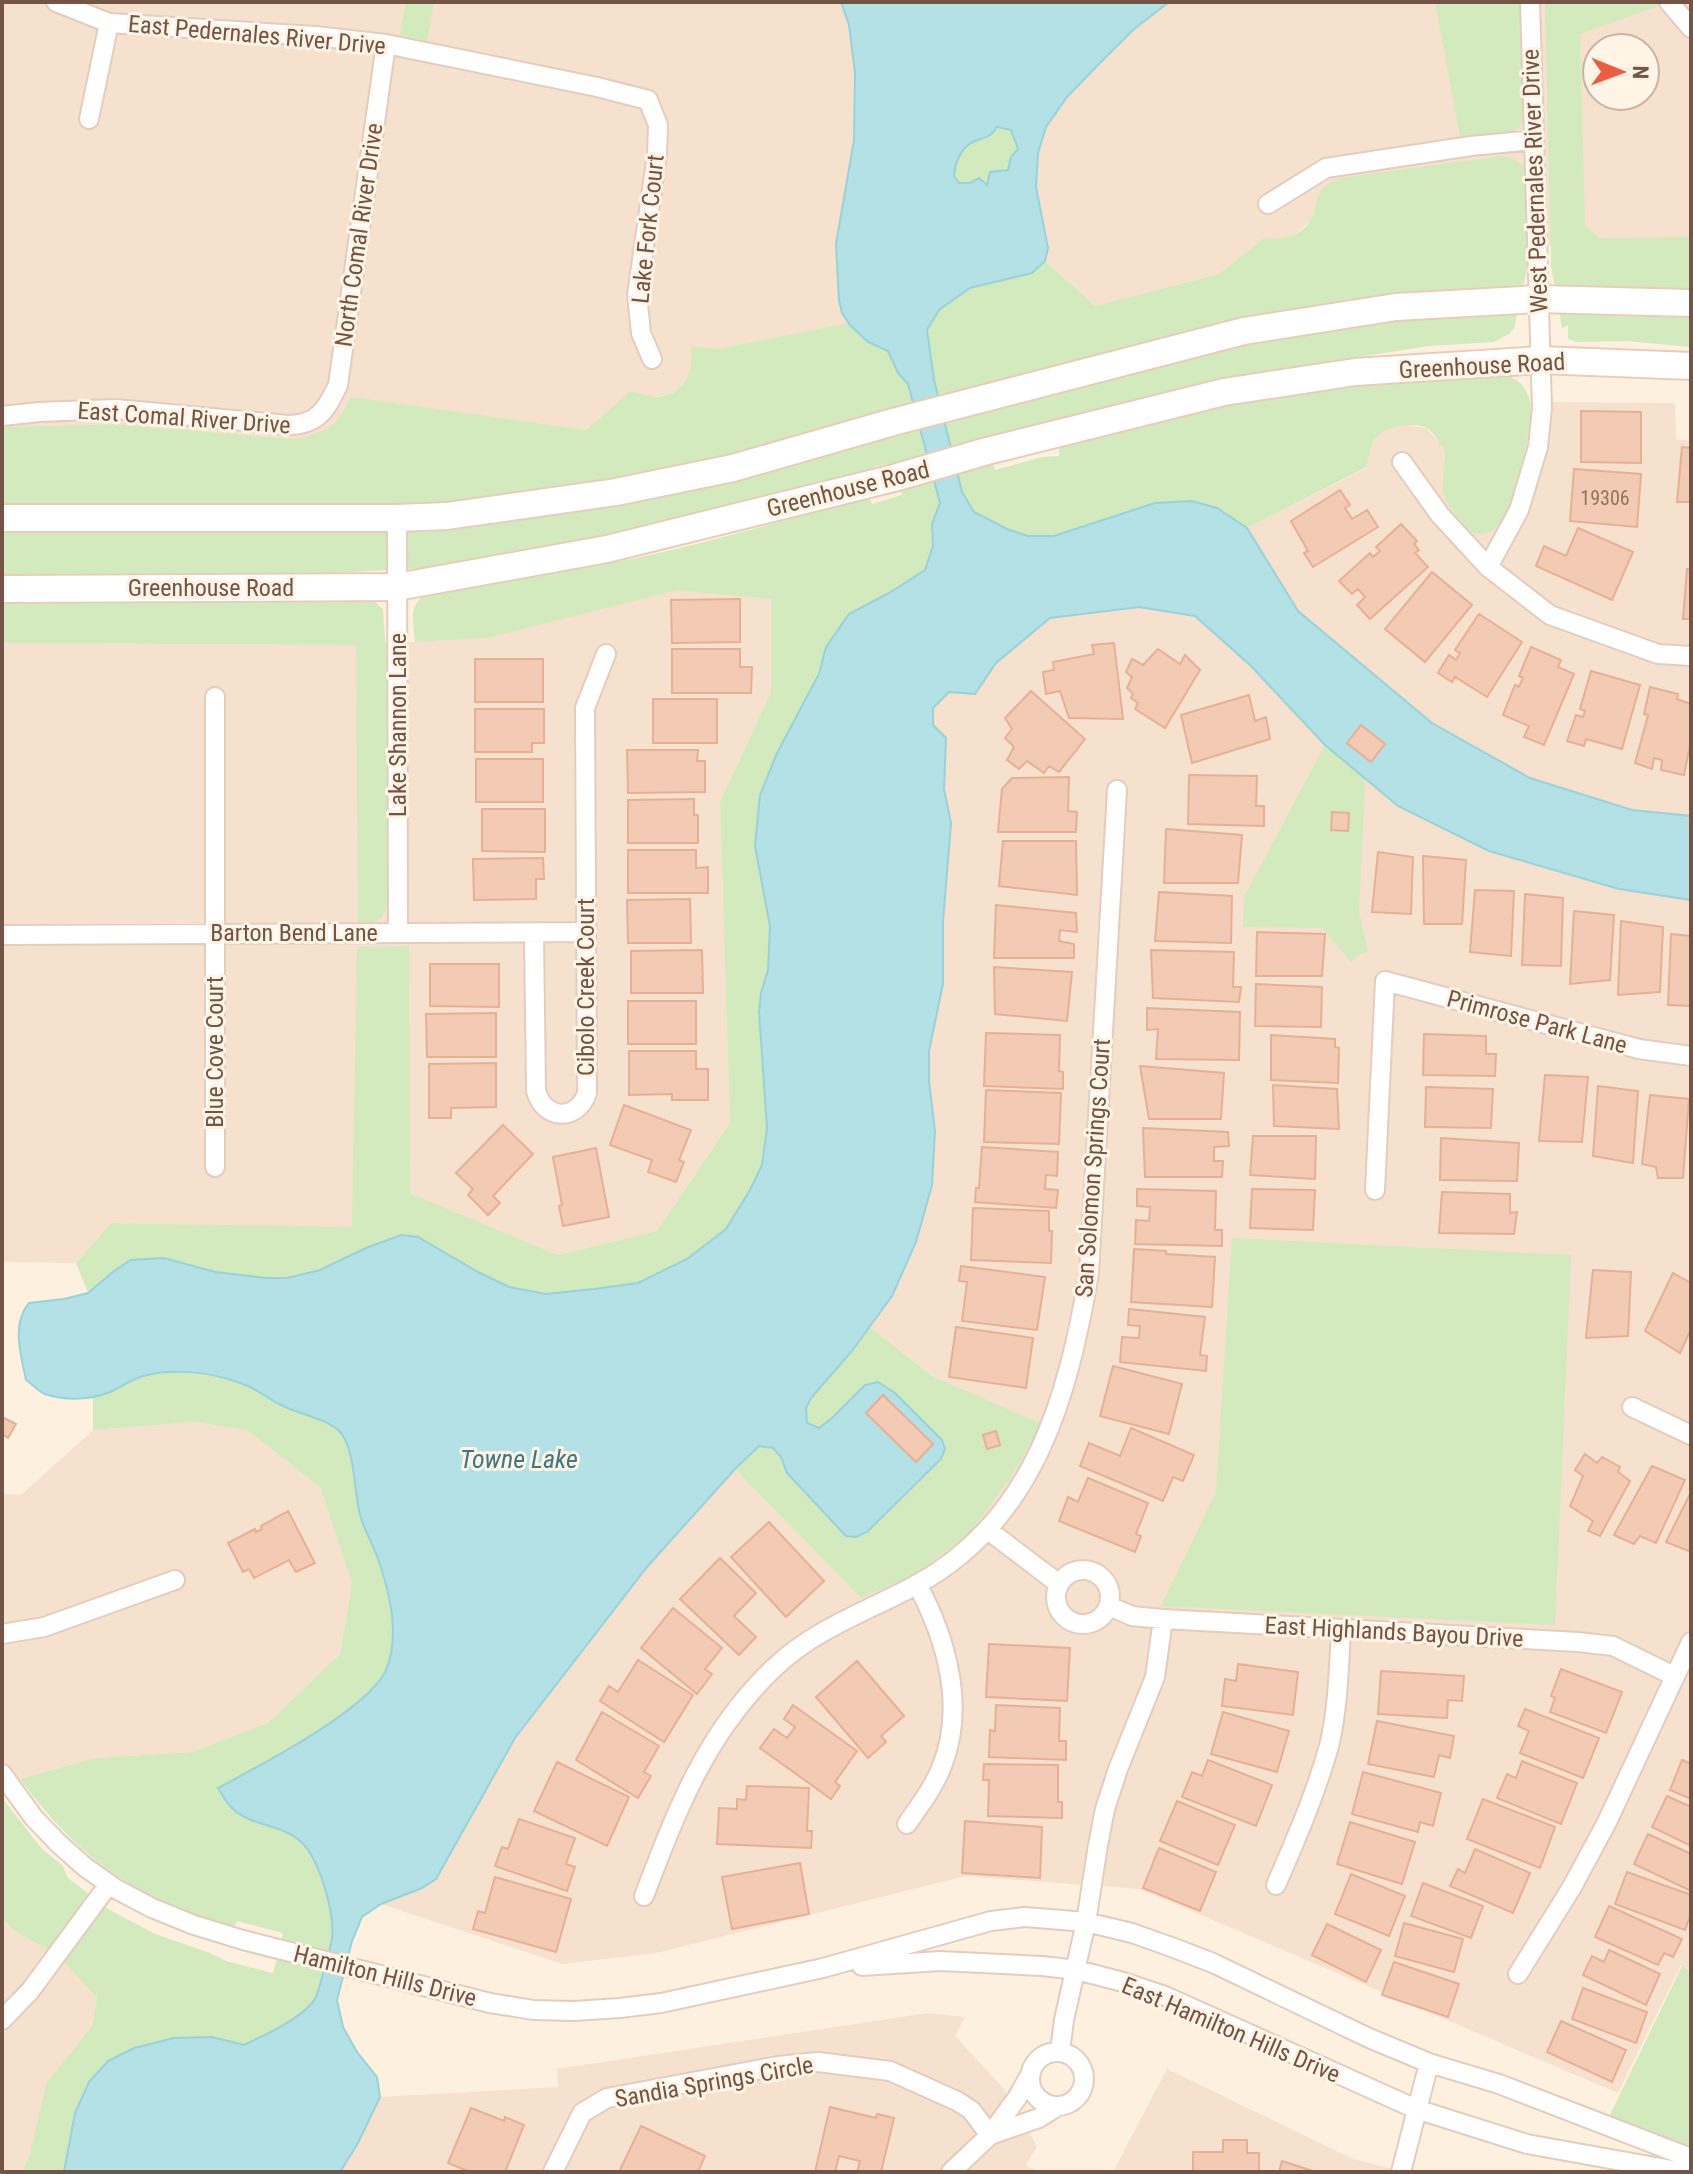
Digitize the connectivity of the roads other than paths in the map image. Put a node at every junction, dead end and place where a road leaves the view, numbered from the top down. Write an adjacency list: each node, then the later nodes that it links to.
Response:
1 (56, 2): 4 (street, East Pedernales River Drive)
2 (1530, 2): 9 (street, West Pedernales River Drive)
3 (1669, 2): 5 (street)
4 (109, 23): 6 (street, East Pedernales River Drive); 8 (street)
5 (1691, 28)
6 (386, 44): 7 (street, East Pedernales River Drive); 17 (street, North Comal River Drive)
7 (648, 100): 13 (street, Lake Fork Court)
8 (89, 119)
9 (1534, 140): 10 (street); 11 (street, West Pedernales River Drive)
10 (1268, 204)
11 (1538, 299): 12 (main road, Greenhouse Road); 14 (street, West Pedernales River Drive); 20 (main road, Greenhouse Road)
12 (1691, 303)
13 (652, 359)
14 (1540, 360): 15 (main road, Greenhouse Road); 21 (street, West Pedernales River Drive); 22 (main road, Greenhouse Road)
15 (1691, 366)
16 (2, 416): 17 (street, East Comal River Drive)
17 (317, 419)
18 (1402, 462): 21 (street)
19 (2, 518): 20 (main road, Greenhouse Road)
20 (397, 518): 22 (street, Lake Shannon Lane)
21 (1488, 567): 25 (street)
22 (397, 587): 23 (main road, Greenhouse Road); 28 (street, Lake Shannon Lane)
23 (2, 589)
24 (606, 654): 29 (street, Cibolo Creek Court)
25 (1691, 656)
26 (215, 697): 30 (street, Blue Cove Court)
27 (1117, 790): 38 (street, San Solomon Springs Court)
28 (398, 932): 30 (street, Barton Bend Lane); 31 (street, Barton Bend Lane)
29 (586, 932): 31 (street, Barton Bend Lane); 31 (street, Cibolo Creek Court)
30 (215, 934): 32 (street, Barton Bend Lane); 34 (street, Blue Cove Court)
31 (534, 934)
32 (2, 935)
33 (1691, 1056): 35 (street, Primrose Park Lane)
34 (215, 1167)
35 (1375, 1190)
36 (1632, 1407): 37 (street)
37 (1691, 1435)
38 (988, 1530): 40 (street, San Solomon Springs Court); 41 (street)
39 (175, 1580): 45 (street)
40 (917, 1584): 49 (street); 52 (street, San Solomon Springs Court)
41 (1059, 1584): 42 (street); 42 (street)
42 (1109, 1606): 43 (street, East Highlands Bayou Drive)
43 (1163, 1619): 44 (street, East Highlands Bayou Drive); 53 (street)
44 (1341, 1629): 47 (street, East Highlands Bayou Drive); 51 (street)
45 (2, 1634)
46 (1691, 1642): 47 (street)
47 (1674, 1676): 56 (street)
48 (2, 1774): 50 (street, Hamilton Hills Drive)
49 (907, 1824)
50 (109, 1884): 54 (street, Hamilton Hills Drive); 57 (street)
51 (1276, 1885)
52 (644, 1896)
53 (1086, 1922): 54 (street, East Hamilton Hills Drive); 55 (street); 59 (street, East Hamilton Hills Drive)
54 (823, 1968): 55 (street, East Hamilton Hills Drive)
55 (1077, 1970): 58 (street); 62 (street, East Hamilton Hills Drive)
56 (1518, 1974)
57 (2, 2020)
58 (1060, 2051): 60 (street); 61 (street)
59 (1429, 2063): 62 (street); 64 (street, East Hamilton Hills Drive)
60 (1030, 2075): 61 (street); 63 (street)
61 (1058, 2106): 63 (street)
62 (1416, 2109): 67 (street); 68 (street, East Hamilton Hills Drive)
63 (990, 2135): 65 (street, Sandia Springs Circle); 66 (street)
64 (1691, 2158)
65 (553, 2172)
66 (951, 2172)
67 (1401, 2172)
68 (1683, 2172)

